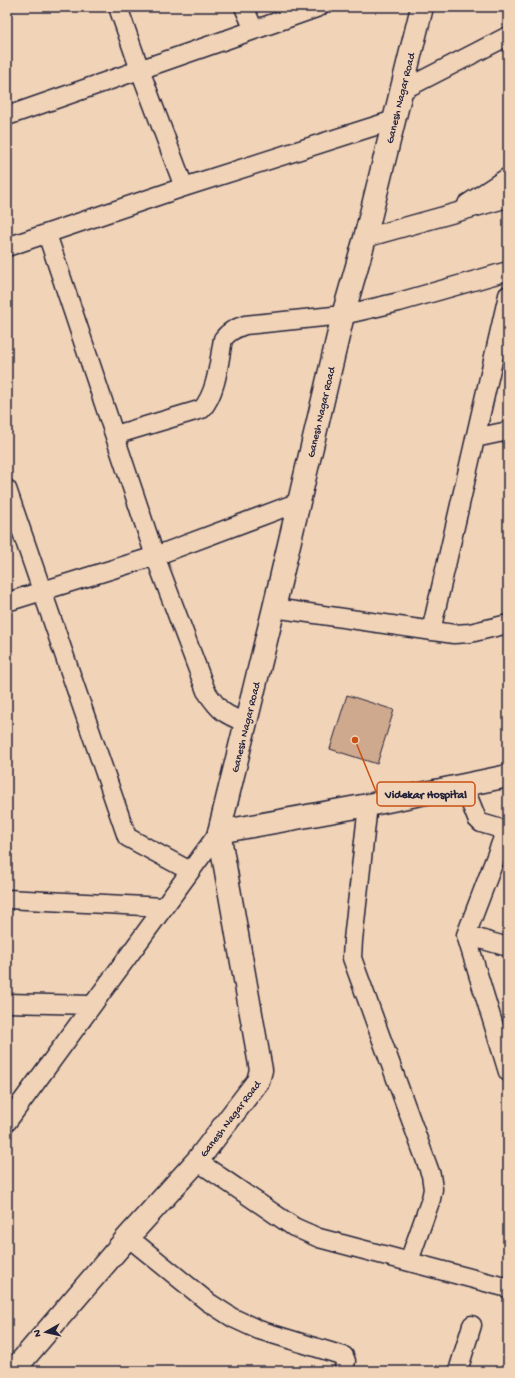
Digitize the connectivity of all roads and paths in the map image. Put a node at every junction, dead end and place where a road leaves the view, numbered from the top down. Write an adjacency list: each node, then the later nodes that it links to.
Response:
1 (118, 7): 7 (street)
2 (244, 7): 5 (street)
3 (319, 7): 5 (street)
4 (422, 7): 8 (street, Ganesh Nagar Road)
5 (254, 30): 7 (street)
6 (508, 36): 8 (street)
7 (140, 70): 9 (street); 12 (street)
8 (401, 91): 10 (street, Ganesh Nagar Road)
9 (7, 116)
10 (394, 120): 12 (street); 16 (street, Ganesh Nagar Road)
11 (508, 177): 14 (street)
12 (184, 187): 15 (street)
13 (508, 198): 14 (street)
14 (451, 214): 16 (street)
15 (47, 234): 17 (street); 22 (street)
16 (365, 238): 20 (street, Ganesh Nagar Road)
17 (7, 247)
18 (508, 271): 20 (street)
19 (508, 295): 23 (street)
20 (343, 315): 22 (street); 25 (street, Ganesh Nagar Road)
21 (508, 431): 23 (street)
22 (115, 434): 26 (street)
23 (475, 438): 31 (street)
24 (7, 489): 27 (street)
25 (299, 502): 26 (street); 29 (street, Ganesh Nagar Road)
26 (155, 556): 27 (street); 32 (street)
27 (42, 591): 28 (street); 38 (street)
28 (7, 602)
29 (274, 608): 31 (street); 32 (street, Ganesh Nagar Road)
30 (508, 624): 31 (street)
31 (431, 631)
32 (246, 723): 37 (street, Ganesh Nagar Road)
33 (508, 776): 34 (street)
34 (463, 784): 35 (street); 36 (street)
35 (368, 805): 37 (street); 49 (street)
36 (507, 830): 41 (street)
37 (218, 832): 38 (street); 47 (street, Ganesh Nagar Road)
38 (190, 871): 40 (street)
39 (7, 899): 40 (street)
40 (164, 907): 44 (street)
41 (466, 935): 42 (street); 45 (street)
42 (508, 947)
43 (7, 1003): 44 (street)
44 (92, 1005): 46 (street)
45 (508, 1072)
46 (7, 1122)
47 (197, 1161): 48 (street, Ganesh Nagar Road); 49 (street)
48 (128, 1237): 52 (street, Ganesh Nagar Road); 53 (street)
49 (409, 1261): 50 (street)
50 (508, 1288)
51 (472, 1325): 54 (street)
52 (13, 1371)
53 (343, 1371)
54 (458, 1371)

